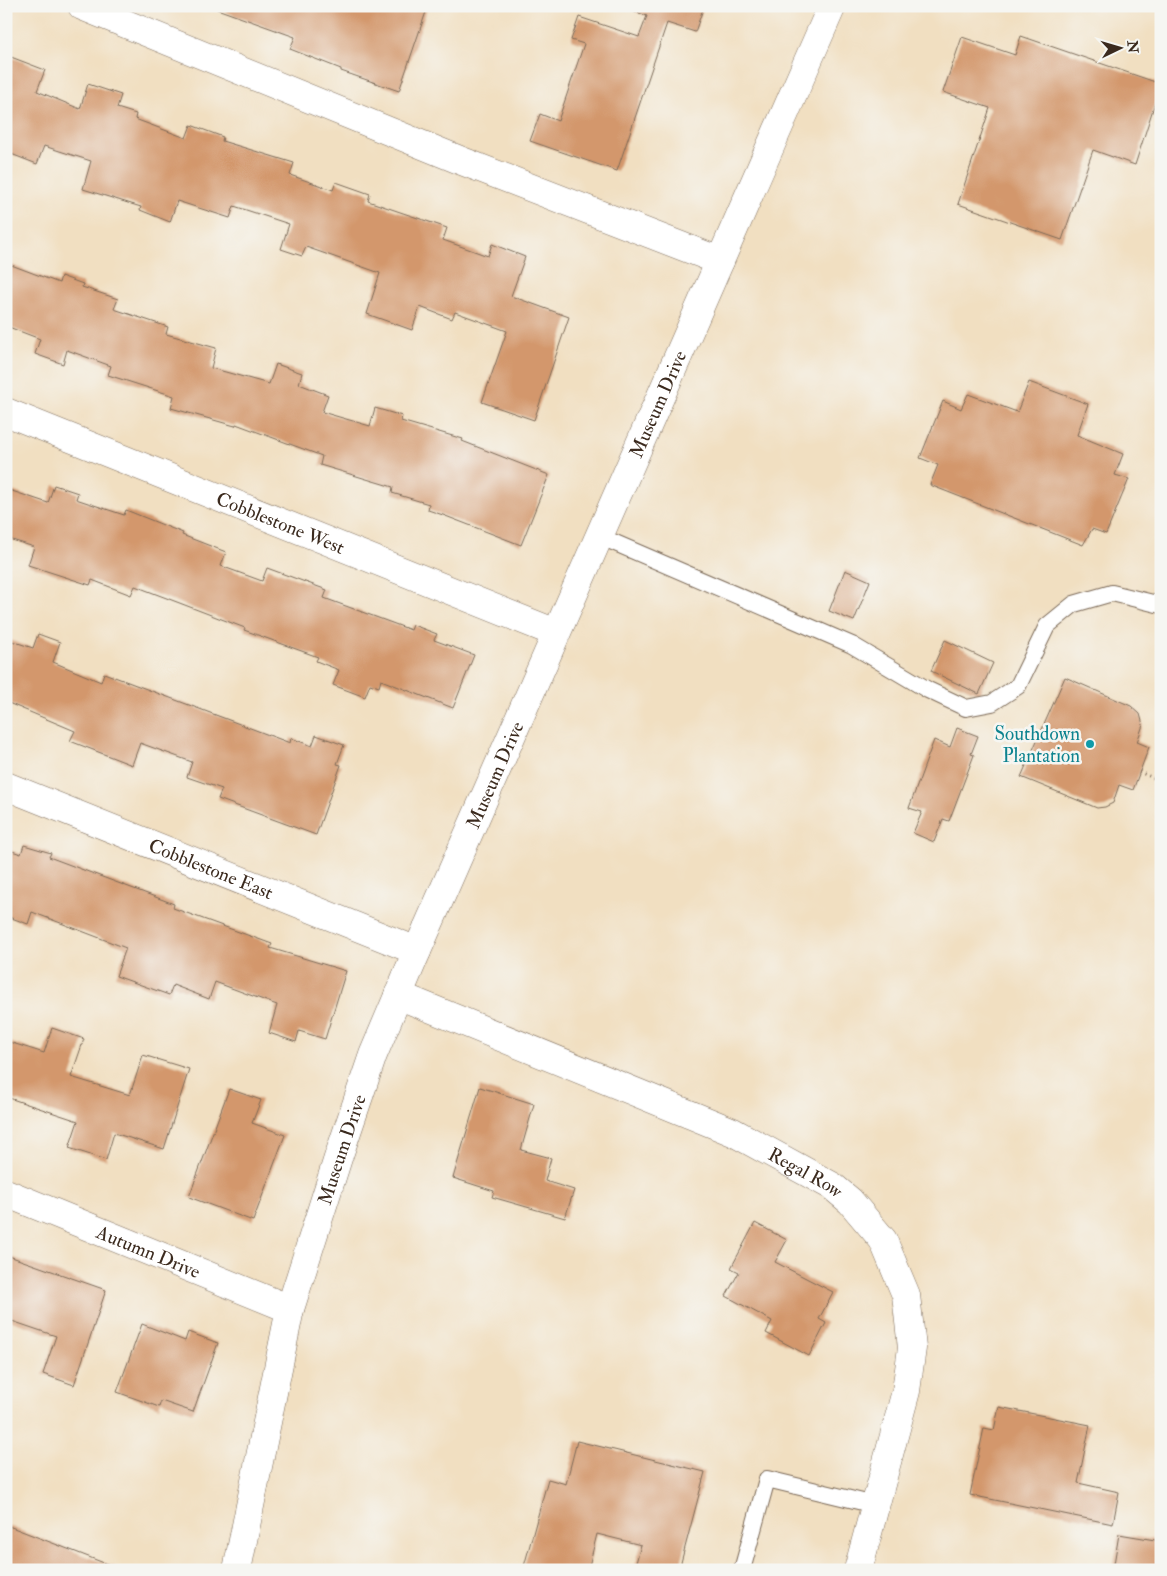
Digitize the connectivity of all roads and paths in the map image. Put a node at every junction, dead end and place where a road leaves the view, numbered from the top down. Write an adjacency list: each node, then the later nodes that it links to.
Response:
1 (82, 6): 3 (street)
2 (832, 6): 3 (street, Museum Drive)
3 (720, 261): 5 (street, Museum Drive)
4 (6, 412): 7 (street, Cobblestone West)
5 (598, 536): 6 (lane); 7 (street, Museum Drive)
6 (1161, 605)
7 (556, 633): 11 (street, Museum Drive)
8 (1139, 772): 9 (path)
9 (1161, 781)
10 (6, 786): 11 (street, Cobblestone East)
11 (417, 951): 12 (street, Museum Drive)
12 (398, 995): 14 (street, Museum Drive); 15 (street, Regal Row)
13 (6, 1193): 14 (street, Autumn Drive)
14 (290, 1309): 16 (street, Museum Drive)
15 (875, 1505): 17 (lane); 18 (street, Regal Row)
16 (237, 1570)
17 (742, 1570)
18 (858, 1570)

